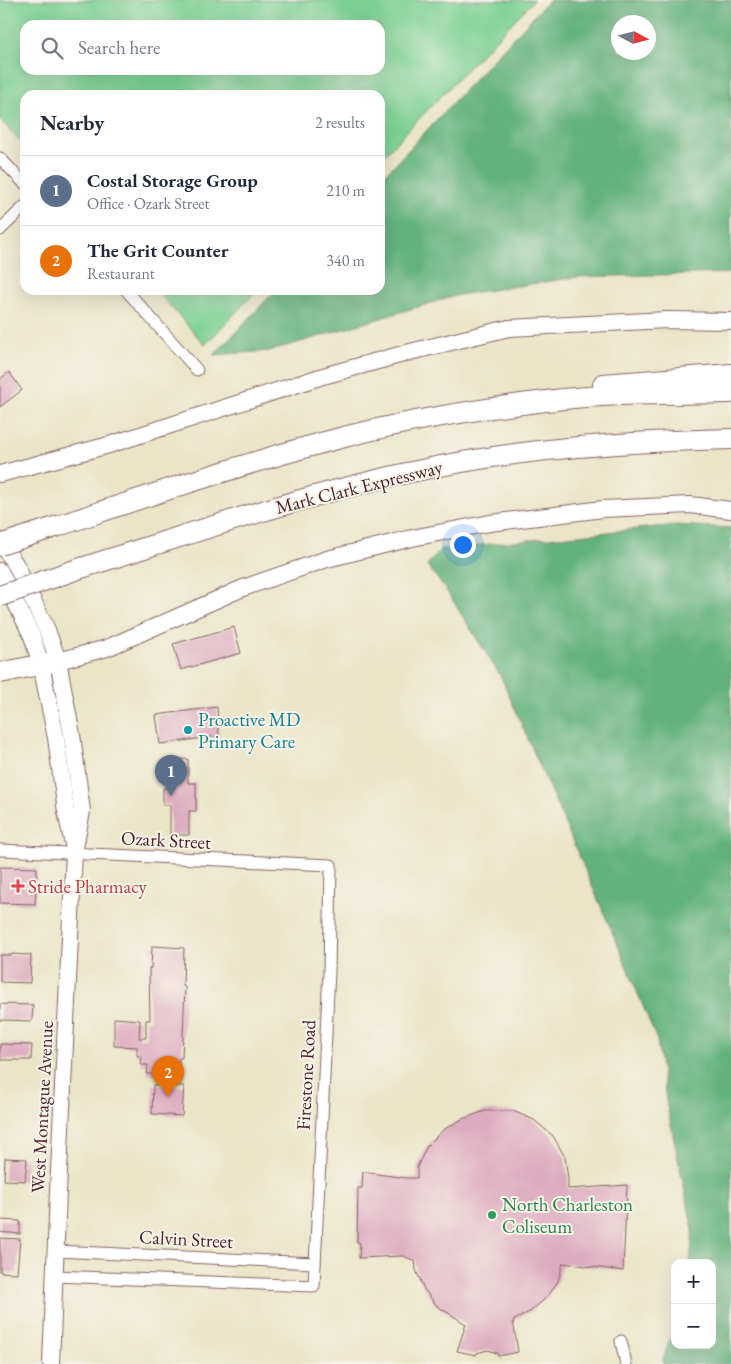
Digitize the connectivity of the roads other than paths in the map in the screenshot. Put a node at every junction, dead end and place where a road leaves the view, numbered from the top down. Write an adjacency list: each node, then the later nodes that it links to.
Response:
1 (0, 158): 2 (street)
2 (20, 179)
3 (20, 211): 4 (street)
4 (0, 230)
5 (130, 295): 7 (street)
6 (731, 321): 12 (main road)
7 (197, 370)
8 (731, 374): 10 (highway)
9 (731, 393): 10 (highway)
10 (395, 426): 14 (highway, bridge)
11 (731, 439): 16 (highway, Mark Clark Expressway, bridge)
12 (0, 474)
13 (731, 510): 17 (main road)
14 (0, 543): 17 (main road, West Montague Avenue)
15 (0, 571): 17 (main road, West Montague Avenue)
16 (0, 596)
17 (49, 663): 18 (highway); 20 (main road, West Montague Avenue)
18 (0, 673)
19 (0, 850): 20 (street, Ozark Street)
20 (74, 853): 21 (street, Ozark Street); 22 (main road, West Montague Avenue)
21 (331, 865): 23 (street, Firestone Road)
22 (55, 1251): 23 (street, Calvin Street); 24 (main road, West Montague Avenue)
23 (315, 1263): 24 (street, Firestone Road)
24 (54, 1276): 26 (main road, West Montague Avenue)
25 (621, 1341): 27 (street)
26 (52, 1364)
27 (626, 1364)

